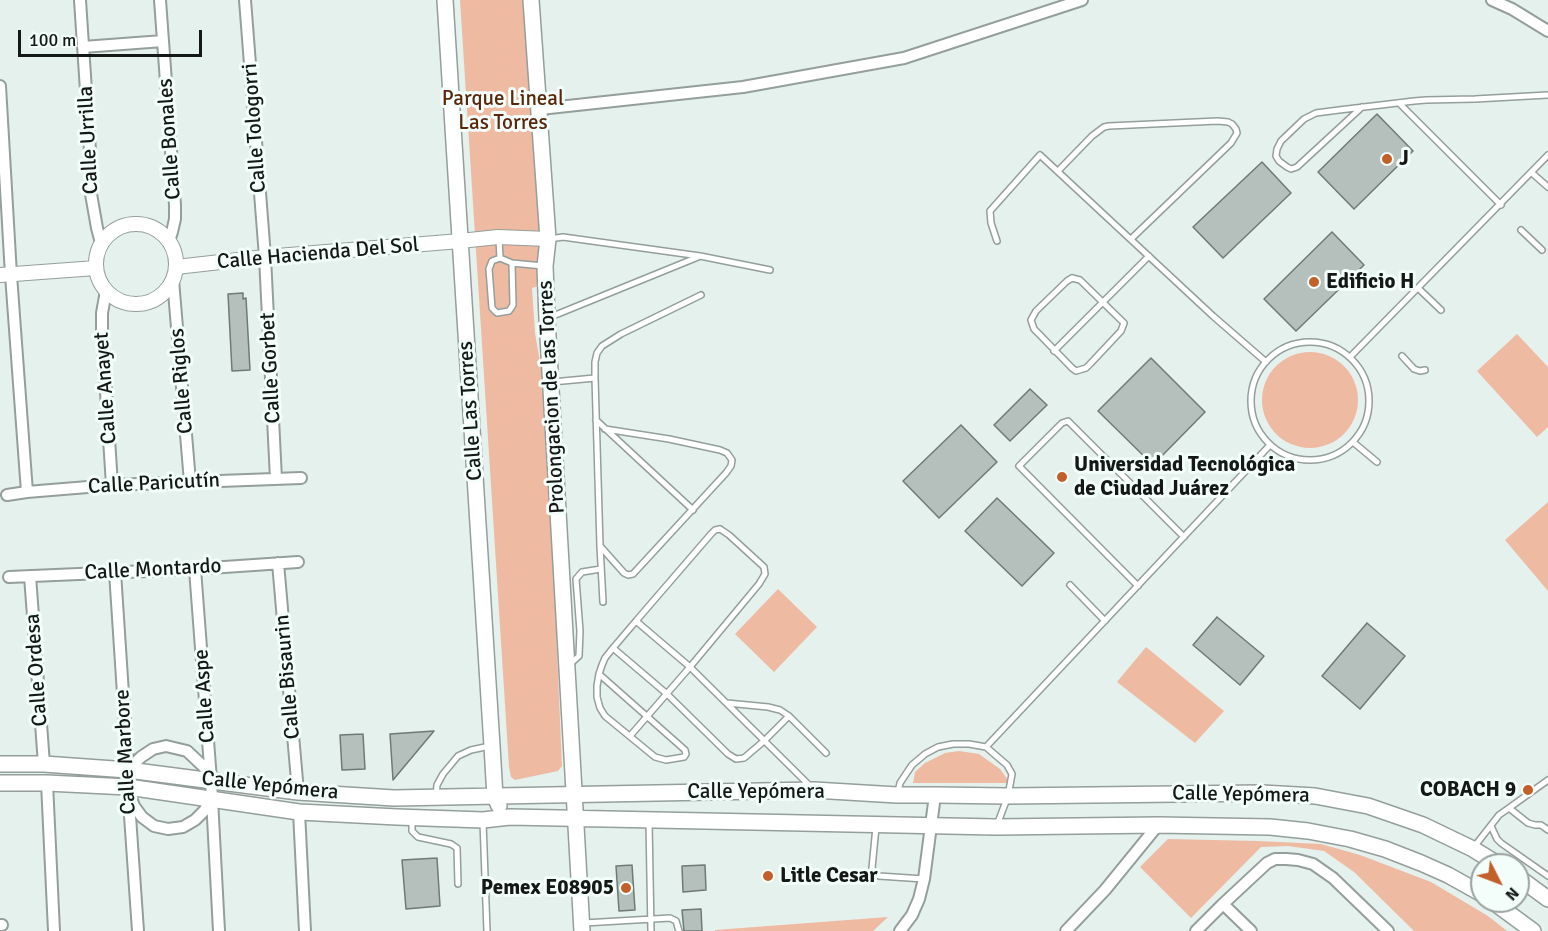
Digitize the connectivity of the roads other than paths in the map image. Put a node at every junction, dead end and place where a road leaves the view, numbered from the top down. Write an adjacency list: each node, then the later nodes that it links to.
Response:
1 (80, 0): 10 (street, Calle Urrilla)
2 (160, 0): 9 (street, Calle Bonales)
3 (245, 0): 32 (street, Calle Tologorri)
4 (445, 0): 27 (main road, Calle Las Torres)
5 (531, 0): 15 (main road, Prolongacion de las Torres)
6 (1082, 0): 15 (street)
7 (1492, 0): 8 (street)
8 (1548, 31)
9 (163, 41): 10 (street); 25 (street, Calle Bonales)
10 (83, 47): 28 (street, Calle Urrilla)
11 (0, 86): 39 (street)
12 (1548, 95): 13 (lane)
13 (1399, 103): 14 (lane); 20 (lane)
14 (1362, 107): 14 (lane)
15 (540, 109): 23 (main road, Prolongacion de las Torres)
16 (1548, 155): 18 (lane)
17 (1058, 171): 24 (lane); 24 (lane); 26 (lane)
18 (1532, 173): 19 (lane); 20 (lane)
19 (1548, 187)
20 (1501, 205): 40 (lane)
21 (1521, 230): 29 (lane)
22 (498, 237): 23 (street, Calle Hacienda Del Sol); 27 (street, Calle Hacienda Del Sol); 33 (lane)
23 (548, 239): 30 (lane); 35 (main road, Prolongacion de las Torres)
24 (1131, 239): 31 (lane)
25 (169, 241): 28 (street); 38 (street)
26 (997, 241)
27 (460, 242): 32 (street, Calle Hacienda Del Sol); 89 (main road, Calle Las Torres)
28 (101, 243): 36 (street)
29 (1542, 250)
30 (699, 256): 37 (lane); 45 (lane)
31 (1149, 256): 43 (lane); 49 (lane)
32 (265, 257): 38 (street, Calle Hacienda Del Sol); 58 (street, Calle Gorbet)
33 (500, 258): 34 (lane); 34 (lane)
34 (512, 263): 35 (lane)
35 (545, 266): 45 (main road, Prolongacion de las Torres)
36 (96, 268): 39 (street); 41 (street)
37 (770, 270)
38 (174, 273): 41 (street); 60 (street, Calle Riglos)
39 (5, 275): 62 (street)
40 (1419, 289): 44 (lane); 48 (lane)
41 (106, 291): 61 (street, Calle Anayet)
42 (701, 295): 51 (lane)
43 (1103, 302): 46 (lane); 46 (lane); 46 (lane)
44 (1441, 310)
45 (547, 319): 52 (main road, Prolongacion de las Torres)
46 (1054, 351)
47 (1402, 356): 50 (lane)
48 (1350, 357): 49 (lane); 55 (lane)
49 (1266, 362): 56 (lane)
50 (1425, 370)
51 (595, 378): 52 (lane); 53 (lane)
52 (551, 382): 80 (main road, Prolongacion de las Torres)
53 (596, 420): 54 (lane); 66 (lane)
54 (605, 429): 64 (lane); 64 (lane)
55 (1353, 442): 56 (lane); 57 (lane)
56 (1270, 445): 65 (lane)
57 (1377, 462)
58 (276, 478): 59 (street, Calle Paricutín); 60 (street, Calle Paricutín)
59 (301, 478)
60 (190, 483): 61 (street, Calle Paricutín)
61 (112, 485): 62 (street, Calle Paricutín)
62 (27, 492): 63 (street, Calle Paricutín)
63 (7, 495)
64 (693, 510): 66 (lane)
65 (1184, 537): 75 (lane); 75 (lane)
66 (600, 546): 70 (lane)
67 (298, 562): 68 (street, Calle Montardo)
68 (278, 563): 69 (street, Calle Montardo); 101 (street, Calle Bisaurin)
69 (195, 569): 71 (street, Calle Montardo); 95 (street, Calle Aspe)
70 (602, 569): 76 (lane); 80 (lane)
71 (114, 572): 72 (street, Calle Montardo); 94 (street, Calle Marbore)
72 (30, 576): 73 (street, Calle Montardo); 93 (street, Calle Ordesa)
73 (9, 577)
74 (1070, 585): 78 (lane)
75 (1138, 586): 78 (lane)
76 (603, 602)
77 (636, 621): 79 (lane); 81 (lane); 81 (lane)
78 (1105, 621): 90 (lane)
79 (613, 648): 82 (lane); 83 (lane)
80 (567, 667): 102 (main road, Prolongacion de las Torres)
81 (690, 667): 83 (lane); 84 (lane)
82 (599, 674): 85 (lane); 87 (lane)
83 (667, 694): 85 (lane); 88 (lane)
84 (727, 703): 86 (lane); 88 (lane)
85 (647, 716): 87 (lane); 87 (lane)
86 (789, 716): 88 (lane); 91 (lane)
87 (630, 736)
88 (764, 741): 100 (lane)
89 (492, 746): 106 (main road, Calle Las Torres); 107 (lane)
90 (986, 747): 103 (lane); 105 (lane)
91 (826, 753)
92 (0, 764): 93 (main road, Calle Yepómera)
93 (44, 764): 94 (main road, Calle Yepómera)
94 (128, 770): 95 (main road, Calle Yepómera); 95 (street); 99 (street, Calle Marbore)
95 (211, 780): 101 (main road, Calle Yepómera); 108 (street, Calle Aspe)
96 (1548, 780): 109 (lane)
97 (0, 783): 98 (main road, Calle Yepómera)
98 (46, 783): 99 (main road, Calle Yepómera); 136 (street)
99 (128, 787): 108 (main road, Calle Yepómera); 108 (street); 137 (street, Calle Marbore)
100 (814, 790): 102 (main road, Calle Yepómera); 103 (main road, Calle Yepómera)
101 (298, 792): 107 (main road, Calle Yepómera)
102 (574, 794): 106 (main road, Calle Yepómera); 114 (main road, Prolongacion de las Torres)
103 (897, 795): 104 (main road, Calle Yepómera)
104 (935, 795): 105 (main road, Calle Yepómera); 120 (street)
105 (1008, 796): 122 (lane); 124 (main road, Calle Yepómera)
106 (495, 797): 107 (main road, Calle Yepómera); 111 (main road)
107 (436, 798)
108 (212, 799): 110 (main road, Calle Yepómera); 138 (street, Calle Aspe)
109 (1509, 808): 119 (lane); 121 (lane)
110 (299, 812): 112 (main road, Calle Yepómera); 139 (street)
111 (510, 817): 114 (main road, Calle Yepómera); 115 (main road, Calle Yepómera)
112 (412, 818): 115 (main road, Calle Yepómera); 128 (lane)
113 (1548, 818): 119 (lane)
114 (576, 819): 116 (main road, Calle Yepómera); 135 (main road, Prolongacion de las Torres)
115 (483, 820): 140 (lane)
116 (649, 820): 117 (main road, Calle Yepómera); 134 (lane)
117 (876, 825): 120 (main road, Calle Yepómera); 127 (lane)
118 (1158, 825): 122 (main road, Calle Yepómera); 130 (main road, Calle Yepómera); 144 (street)
119 (1541, 825): 123 (lane)
120 (930, 826): 122 (main road, Calle Yepómera); 127 (street)
121 (1491, 826): 124 (lane); 126 (lane)
122 (996, 827)
123 (1548, 830)
124 (1473, 849): 125 (main road, Calle Yepómera)
125 (1480, 853)
126 (1548, 876)
127 (924, 879): 143 (street)
128 (458, 884)
129 (1530, 886): 131 (main road)
130 (1470, 887)
131 (1548, 898)
132 (1223, 904): 145 (street); 146 (street); 147 (street)
133 (1508, 913): 148 (main road)
134 (651, 918): 135 (lane); 141 (lane); 142 (lane)
135 (582, 927)
136 (54, 931)
137 (138, 931)
138 (219, 931)
139 (305, 931)
140 (487, 931)
141 (651, 931)
142 (679, 931)
143 (900, 931)
144 (1066, 931)
145 (1196, 931)
146 (1251, 931)
147 (1388, 931)
148 (1533, 931)

